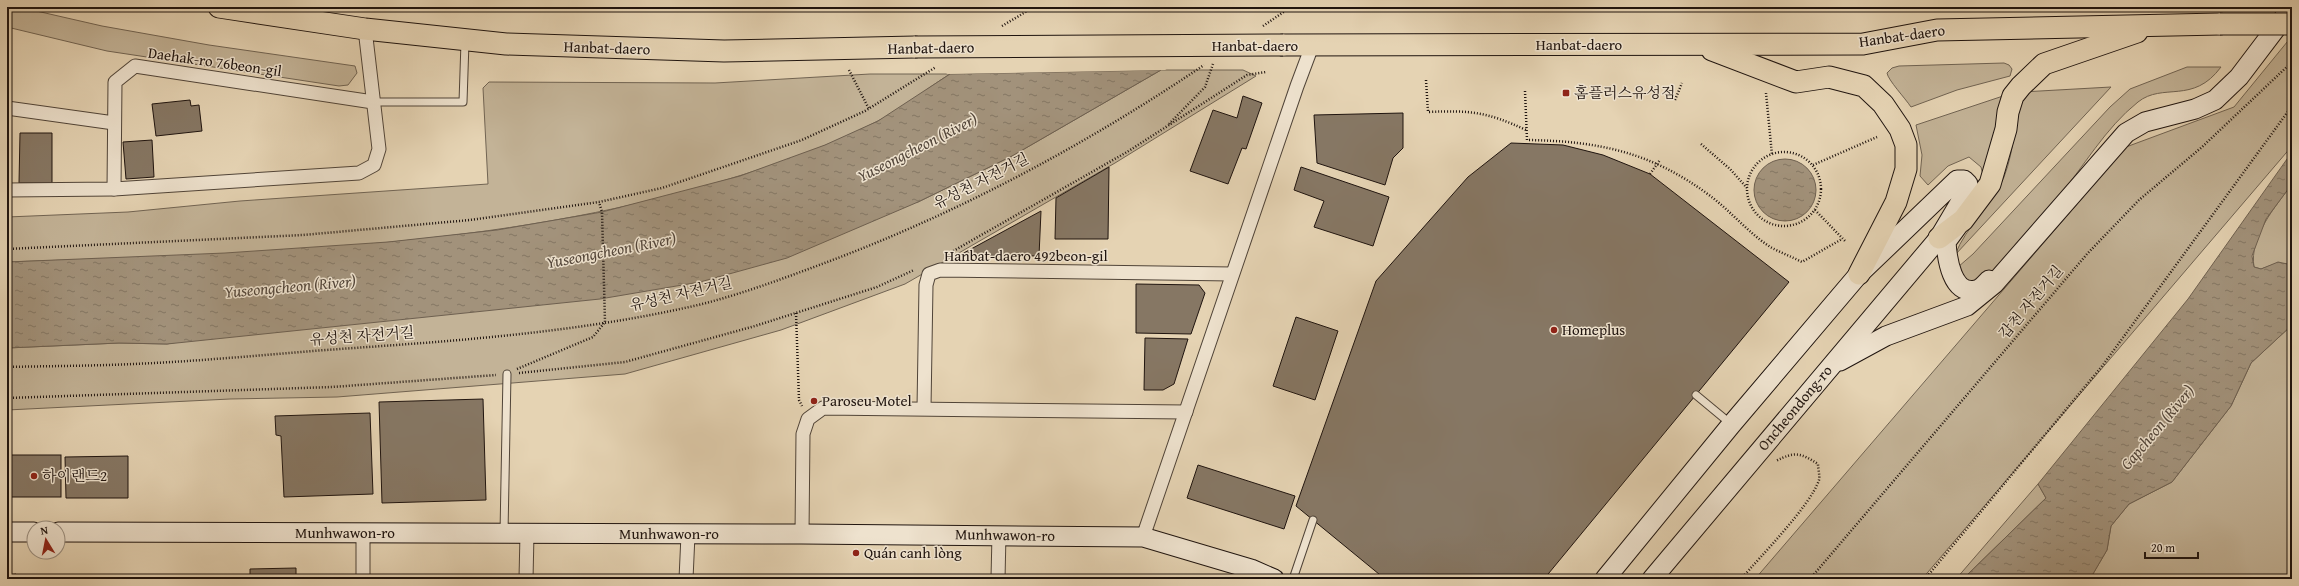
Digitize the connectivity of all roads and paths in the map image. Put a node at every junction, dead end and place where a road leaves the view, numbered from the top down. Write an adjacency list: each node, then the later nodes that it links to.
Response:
1 (219, 7): 9 (main road, Hanbat-daero)
2 (1034, 7): 7 (path)
3 (1291, 7): 8 (path)
4 (2292, 7): 47 (main road)
5 (2292, 24): 6 (main road, Hanbat-daero, bridge)
6 (2157, 25): 11 (main road, Hanbat-daero); 41 (main road)
7 (1001, 27)
8 (1259, 28)
9 (365, 29): 10 (main road, Hanbat-daero); 22 (street)
10 (465, 40): 12 (main road, Hanbat-daero, bridge); 22 (lane)
11 (1698, 45): 12 (main road, Hanbat-daero); 50 (main road)
12 (1312, 46): 49 (street)
13 (2292, 62): 75 (path, 갑천 자전거길)
14 (942, 64): 25 (path)
15 (849, 70): 25 (path)
16 (1266, 72): 27 (path)
17 (1426, 80): 28 (path)
18 (1682, 83): 21 (path)
19 (1525, 91): 28 (path)
20 (1766, 93): 31 (path)
21 (1675, 100)
22 (373, 102): 26 (street, Daehak-ro 76beon-gil); 37 (street)
23 (2292, 106): 86 (path)
24 (7, 108): 26 (street)
25 (869, 109): 39 (path)
26 (114, 124): 37 (street, Daehak-ro 76beon-gil)
27 (1165, 128): 46 (path); 52 (path, 유성천 자전거길)
28 (1526, 130): 33 (path)
29 (1877, 137): 34 (path)
30 (1701, 144): 36 (path)
31 (1772, 155): 34 (path); 36 (path)
32 (1660, 160): 33 (path)
33 (1657, 164): 35 (path); 42 (path)
34 (1813, 165): 40 (path)
35 (1650, 174)
36 (1747, 188): 40 (path)
37 (114, 189): 38 (street)
38 (7, 190)
39 (599, 202): 45 (path); 52 (path)
40 (1815, 210): 42 (path)
41 (1963, 220): 43 (main road); 47 (main road)
42 (1842, 238): 44 (path)
43 (1939, 238): 50 (main road, Oncheondong-ro); 53 (main road, Oncheondong-ro)
44 (1846, 242)
45 (7, 249)
46 (942, 256)
47 (2015, 260): 53 (main road)
48 (921, 266): 51 (path)
49 (1232, 274): 58 (street, Hanbat-daero 492beon-gil); 59 (street)
50 (1859, 274): 61 (main road)
51 (796, 313): 55 (path); 60 (path)
52 (606, 322): 54 (path, 유성천 자전거길); 55 (path)
53 (1832, 365): 83 (main road, Oncheondong-ro)
54 (7, 367)
55 (507, 374): 57 (path); 68 (lane)
56 (1696, 395): 61 (lane)
57 (7, 398)
58 (924, 408): 59 (street); 60 (street)
59 (1186, 412): 73 (street)
60 (808, 419): 70 (street)
61 (1732, 425): 82 (main road)
62 (1775, 462): 84 (path)
63 (1313, 520): 81 (lane)
64 (7, 532): 65 (main road)
65 (26, 532)
66 (66, 532): 67 (main road, Munhwawon-ro)
67 (363, 533): 68 (main road, Munhwawon-ro); 76 (street)
68 (504, 534): 69 (main road, Munhwawon-ro)
69 (527, 534): 72 (main road, Munhwawon-ro); 77 (street)
70 (802, 534): 71 (main road, Munhwawon-ro); 72 (main road, Munhwawon-ro)
71 (999, 534): 73 (main road, Munhwawon-ro); 79 (street)
72 (688, 535): 78 (street)
73 (1143, 537): 80 (main road, Munhwawon-ro)
74 (2292, 570): 87 (path)
75 (1811, 578): 85 (path)
76 (363, 579)
77 (526, 579)
78 (686, 579)
79 (998, 579)
80 (1274, 579)
81 (1293, 579)
82 (1605, 579)
83 (1652, 579)
84 (1741, 579)
85 (1815, 579)
86 (1925, 579)
87 (2285, 579)

